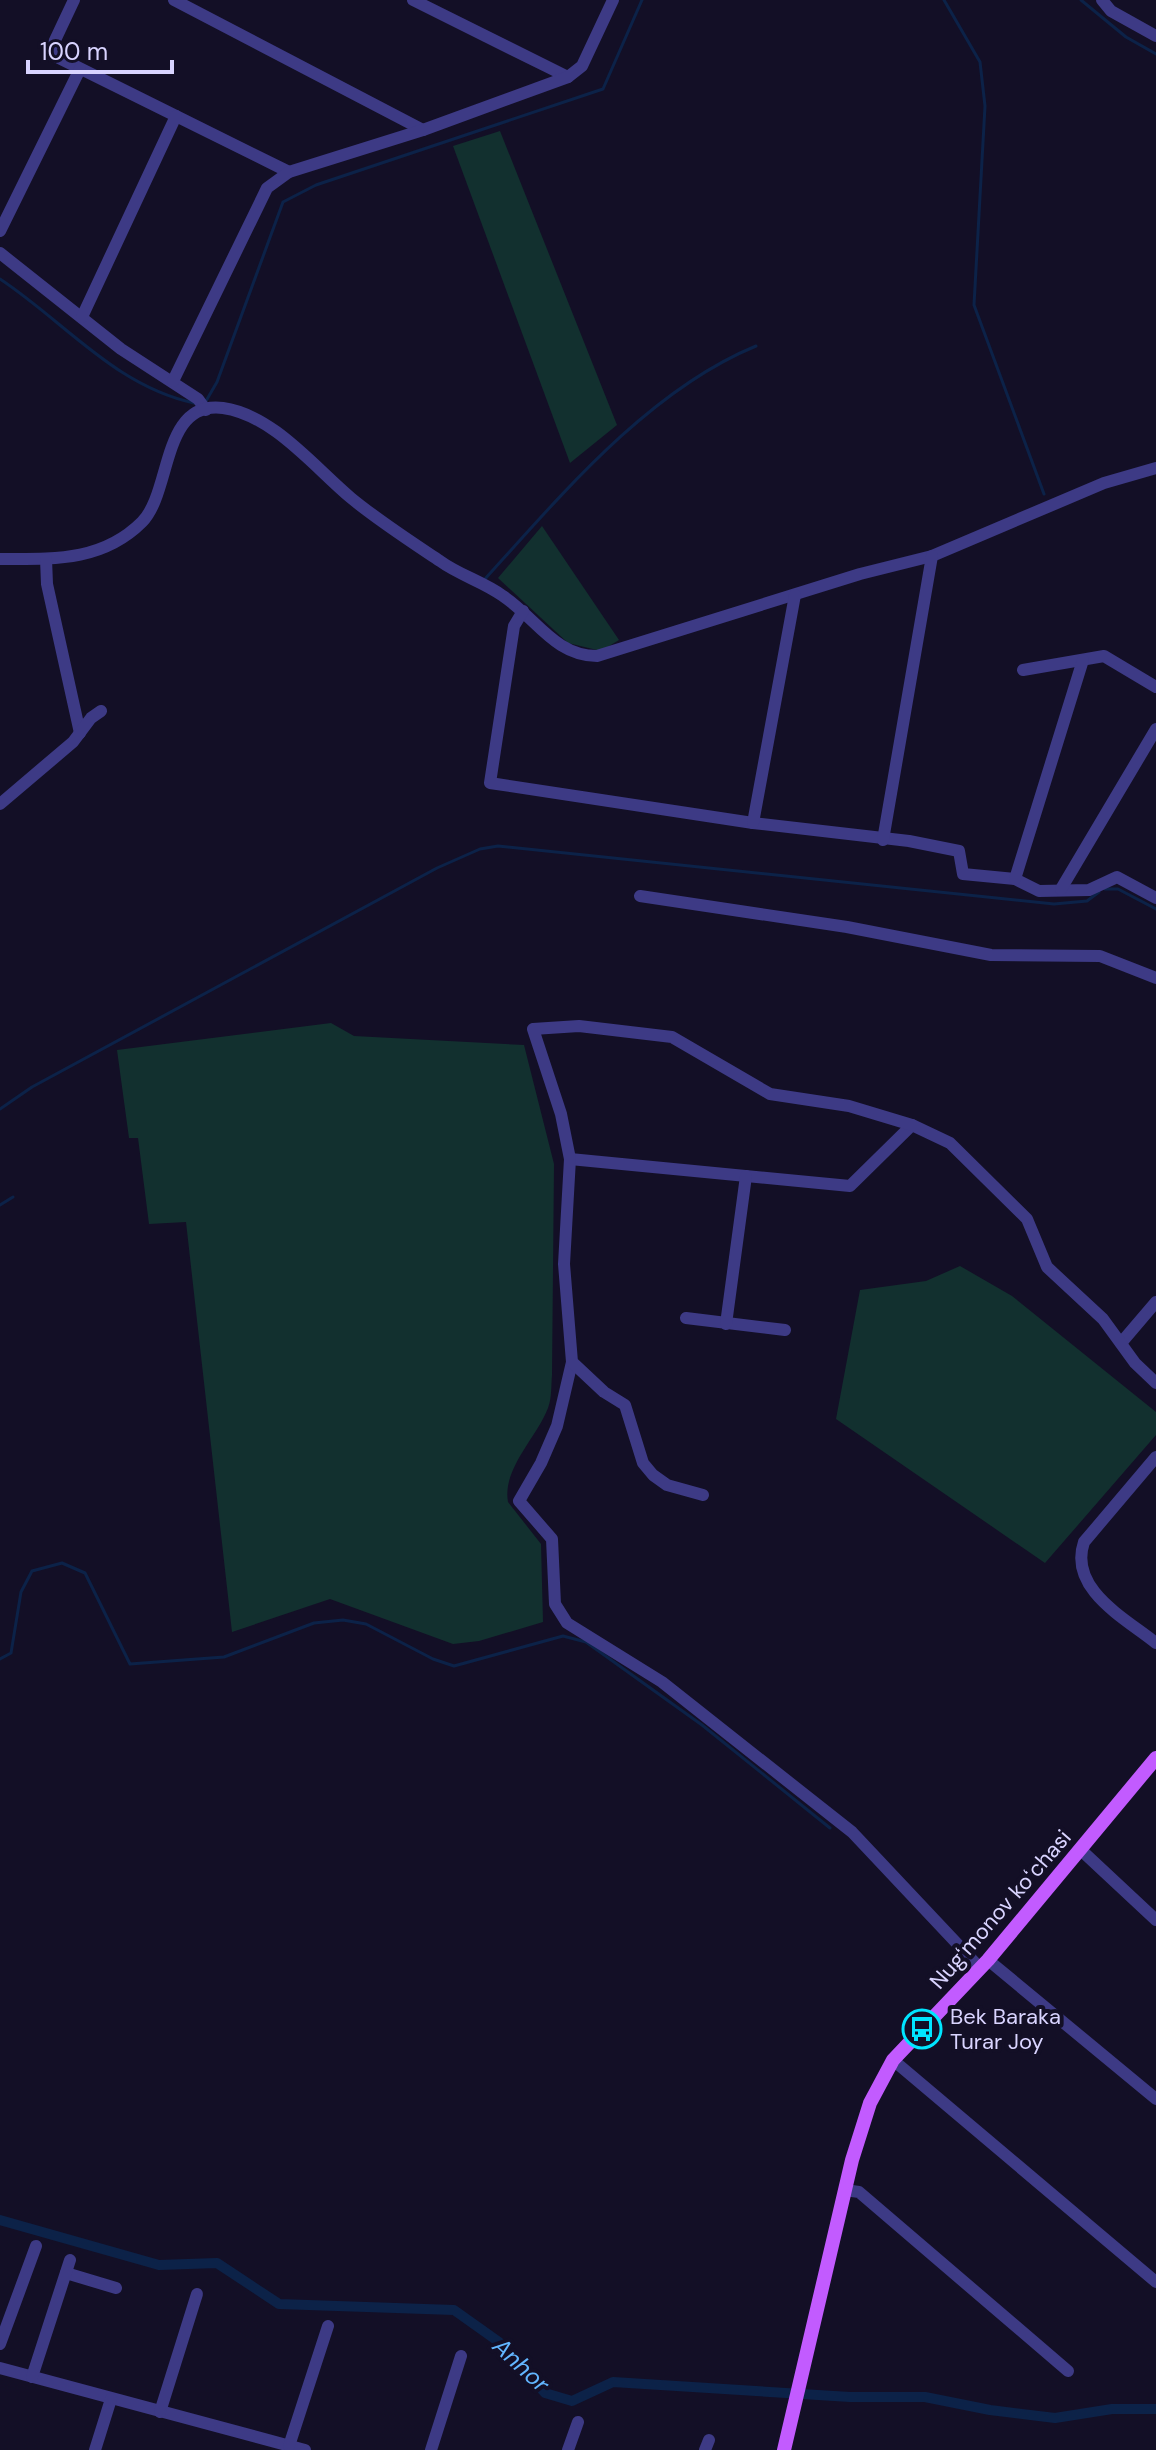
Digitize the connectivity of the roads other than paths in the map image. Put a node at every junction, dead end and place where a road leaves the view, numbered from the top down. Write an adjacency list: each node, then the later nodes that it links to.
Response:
1 (74, 0): 7 (street)
2 (174, 0): 10 (street)
3 (413, 0): 8 (street)
4 (613, 0): 8 (street)
5 (1102, 0): 6 (street)
6 (1156, 36)
7 (80, 69): 9 (street); 12 (street)
8 (568, 77): 10 (street)
9 (176, 116): 11 (street); 14 (street)
10 (423, 130): 11 (street)
11 (289, 172): 15 (street)
12 (0, 231)
13 (0, 253): 14 (street)
14 (82, 317): 15 (street)
15 (173, 381): 16 (street)
16 (203, 404): 20 (street); 22 (street)
17 (1156, 468): 18 (street)
18 (932, 556): 21 (street); 31 (street)
19 (0, 559): 20 (street)
20 (46, 559): 28 (street)
21 (795, 595): 22 (street); 30 (street)
22 (523, 611): 30 (street)
23 (1083, 660): 24 (street); 25 (street); 32 (street)
24 (1023, 670)
25 (1156, 687)
26 (101, 711): 28 (street)
27 (1156, 729): 33 (street)
28 (80, 733): 29 (street)
29 (0, 804)
30 (753, 823): 31 (street)
31 (883, 840): 32 (street)
32 (1015, 879): 33 (street)
33 (1061, 889): 35 (street)
34 (640, 896): 36 (street)
35 (1156, 898)
36 (1156, 978)
37 (912, 1125): 38 (street); 39 (street); 44 (street)
38 (570, 1159): 39 (street); 45 (street)
39 (746, 1176): 42 (street)
40 (1156, 1302): 44 (street)
41 (686, 1318): 42 (street)
42 (726, 1324): 43 (street)
43 (785, 1330)
44 (1121, 1343): 46 (street)
45 (572, 1362): 48 (street); 53 (street)
46 (1156, 1383)
47 (1156, 1457): 49 (street)
48 (703, 1495)
49 (1156, 1643)
50 (1156, 1758): 51 (main road, Nugʻmonov koʻchasi)
51 (1081, 1850): 52 (street); 53 (main road, Nugʻmonov koʻchasi)
52 (1156, 1920)
53 (984, 1964): 54 (main road, Nugʻmonov koʻchasi); 55 (street)
54 (893, 2060): 56 (main road, Nugʻmonov koʻchasi); 58 (street)
55 (1156, 2099)
56 (845, 2190): 65 (street); 75 (main road, Nugʻmonov koʻchasi)
57 (36, 2246): 62 (street)
58 (1156, 2282)
59 (116, 2288): 66 (street)
60 (197, 2294): 68 (street)
61 (328, 2326): 70 (street)
62 (0, 2344)
63 (461, 2356): 73 (street)
64 (0, 2368): 66 (street)
65 (1068, 2371)
66 (32, 2377): 67 (street)
67 (111, 2399): 68 (street); 71 (street)
68 (160, 2412): 70 (street)
69 (578, 2422): 74 (street)
70 (289, 2446): 72 (street)
71 (95, 2450)
72 (305, 2450)
73 (431, 2450)
74 (568, 2450)
75 (784, 2450)

